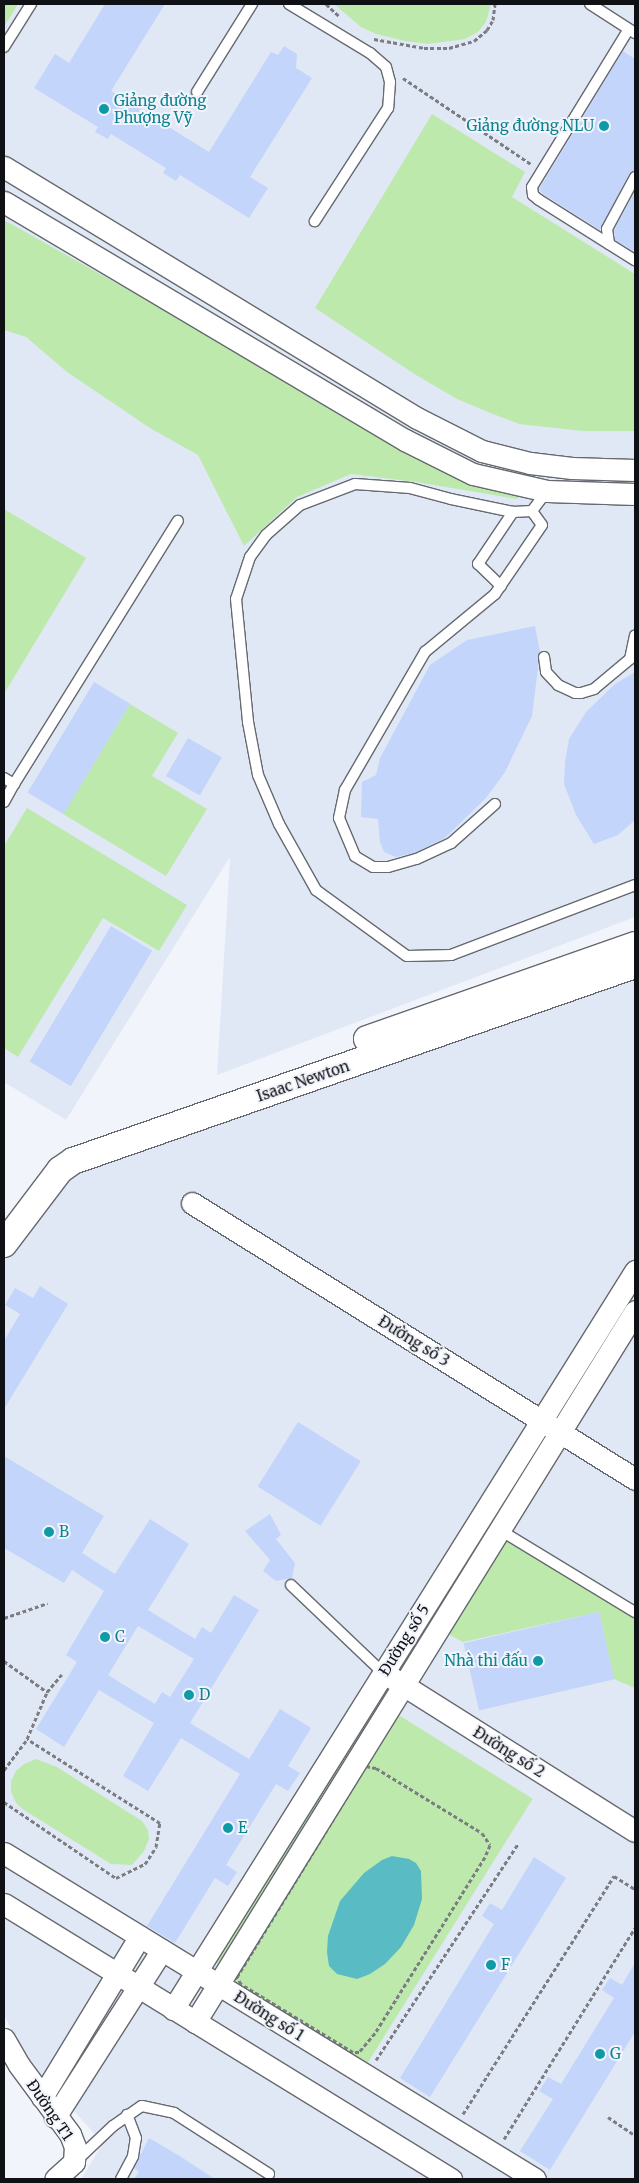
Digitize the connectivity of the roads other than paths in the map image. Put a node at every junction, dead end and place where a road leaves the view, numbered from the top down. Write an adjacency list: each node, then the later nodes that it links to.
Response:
1 (31, 4): 6 (lane)
2 (252, 4): 7 (lane)
3 (290, 4): 11 (lane)
4 (590, 4): 5 (lane)
5 (632, 31): 12 (lane)
6 (4, 47)
7 (196, 92)
8 (4, 167): 14 (street)
9 (635, 177): 12 (lane)
10 (4, 202): 15 (street)
11 (315, 222)
12 (609, 244): 13 (lane)
13 (635, 260)
14 (635, 470)
15 (547, 491): 16 (street); 17 (lane)
16 (635, 494)
17 (532, 511): 18 (lane); 20 (lane)
18 (513, 512): 20 (lane); 27 (lane)
19 (178, 521): 24 (lane)
20 (501, 586): 26 (lane)
21 (635, 636): 22 (lane)
22 (544, 657)
23 (4, 778): 24 (lane)
24 (14, 784): 25 (lane)
25 (4, 802)
26 (495, 804)
27 (635, 885)
28 (635, 945): 31 (street, Isaac Newton)
29 (635, 965): 32 (street, Isaac Newton)
30 (192, 1203): 35 (street, Đường số 3)
31 (4, 1215)
32 (4, 1244)
33 (635, 1271): 35 (street, Đường số 5)
34 (635, 1311): 36 (street, Đường số 5)
35 (541, 1421): 36 (street, Đường số 3); 41 (street, Đường số 5)
36 (560, 1432): 37 (street, Đường số 3); 38 (street, Đường số 5)
37 (635, 1479)
38 (500, 1530): 40 (lane); 42 (street, Đường số 5)
39 (291, 1585): 41 (lane)
40 (635, 1612)
41 (383, 1673): 42 (street, Đường số 2); 48 (street, Đường số 5)
42 (403, 1686): 43 (street, Đường số 2); 50 (street, Đường số 5)
43 (635, 1830)
44 (4, 1853): 46 (street, Đường số 1)
45 (4, 1904): 49 (street)
46 (140, 1936): 47 (street, Đường số 1); 49 (street)
47 (162, 1950): 48 (street, Đường số 1); 51 (street)
48 (197, 1971): 50 (street, Đường số 1); 52 (street, Đường số 5)
49 (117, 1974): 51 (street); 55 (street)
50 (218, 1984): 53 (street, Đường số 5); 63 (street, Đường số 1)
51 (138, 1987): 52 (street); 57 (street)
52 (173, 2009): 53 (street)
53 (195, 2022): 62 (street)
54 (4, 2039): 55 (street, Đường T1)
55 (42, 2097): 57 (street, Đường T1)
56 (127, 2115): 58 (lane); 59 (lane); 61 (lane)
57 (55, 2117): 58 (street, Đường T1)
58 (69, 2171): 60 (street, Đường T1)
59 (269, 2174)
60 (55, 2179)
61 (121, 2179)
62 (451, 2179)
63 (535, 2179)

